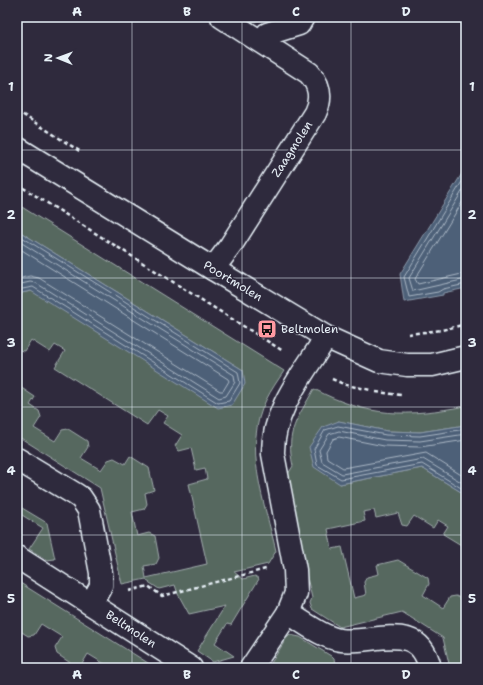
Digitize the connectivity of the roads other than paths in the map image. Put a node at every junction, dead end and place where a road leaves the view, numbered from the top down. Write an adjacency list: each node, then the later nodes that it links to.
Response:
1 (222, 17): 3 (street, Zaagmolen)
2 (303, 17): 3 (street)
3 (262, 42): 5 (street, Zaagmolen)
4 (17, 148): 5 (street, Poortmolen)
5 (213, 269): 6 (street, Poortmolen)
6 (326, 337): 7 (street, Poortmolen); 11 (street)
7 (466, 357)
8 (17, 459): 10 (street)
9 (17, 557): 10 (street, Beltmolen)
10 (95, 597): 12 (street, Beltmolen)
11 (288, 613): 13 (street); 14 (street)
12 (191, 668)
13 (251, 668)
14 (430, 668)

